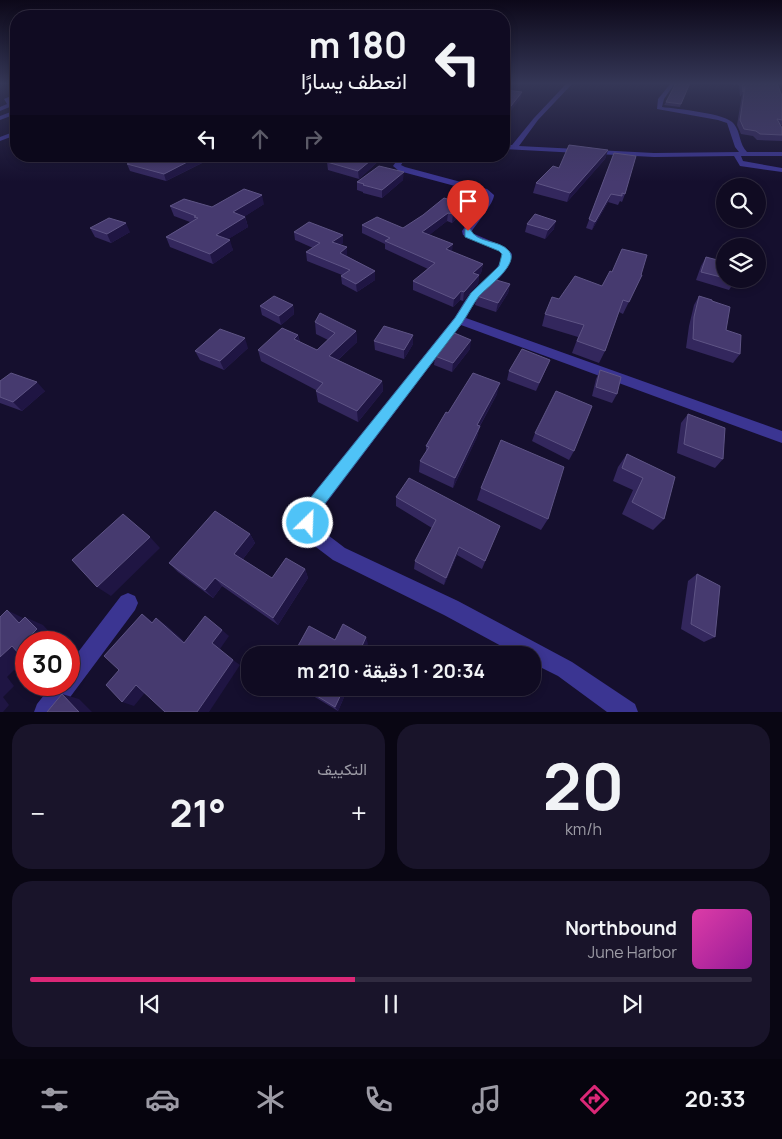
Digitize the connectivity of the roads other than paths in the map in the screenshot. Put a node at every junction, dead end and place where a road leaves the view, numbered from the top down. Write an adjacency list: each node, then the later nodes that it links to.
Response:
1 (539, 116): 4 (street)
2 (708, 116): 6 (street)
3 (510, 148): 4 (street)
4 (514, 148): 5 (street)
5 (737, 154): 6 (street); 9 (street)
6 (745, 154): 7 (street)
7 (782, 154)
8 (398, 162): 10 (street)
9 (782, 170)
10 (459, 320): 11 (street); 16 (street)
11 (782, 437)
12 (128, 603): 13 (street)
13 (80, 666)
14 (57, 696): 15 (street)
15 (45, 712)
16 (627, 712)

